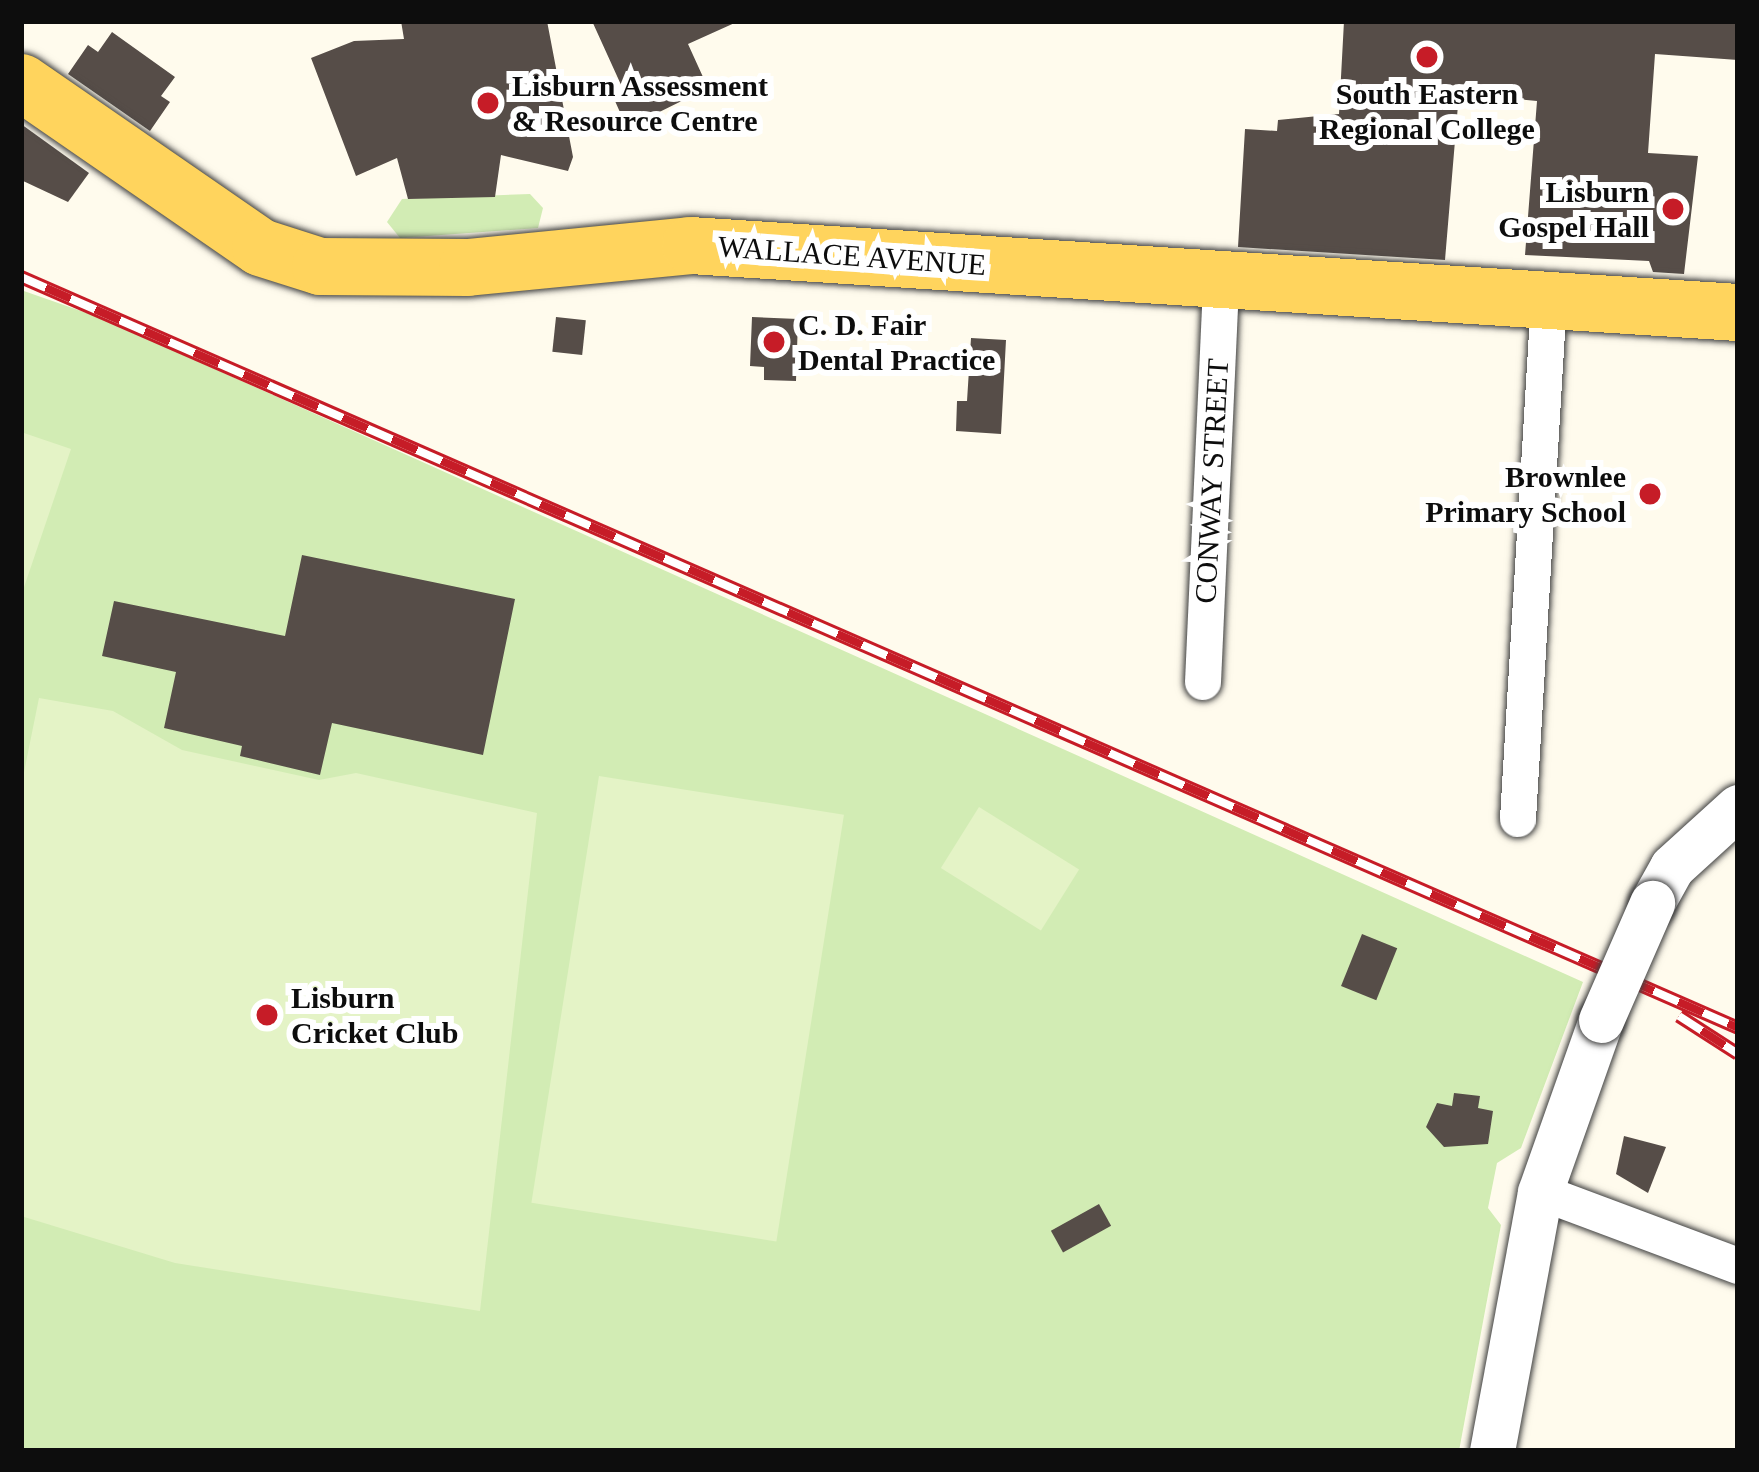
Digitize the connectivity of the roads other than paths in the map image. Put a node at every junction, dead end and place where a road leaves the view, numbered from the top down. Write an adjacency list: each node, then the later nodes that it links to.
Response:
1 (21, 82): 2 (main road, WALLACE AVENUE)
2 (1222, 280): 3 (main road, WALLACE AVENUE); 5 (street, CONWAY STREET)
3 (1550, 299): 4 (main road, WALLACE AVENUE); 7 (street)
4 (1738, 312)
5 (1203, 682)
6 (1738, 807): 8 (street, bridge)
7 (1518, 819)
8 (1540, 1192): 9 (street); 10 (street)
9 (1738, 1266)
10 (1492, 1451)

